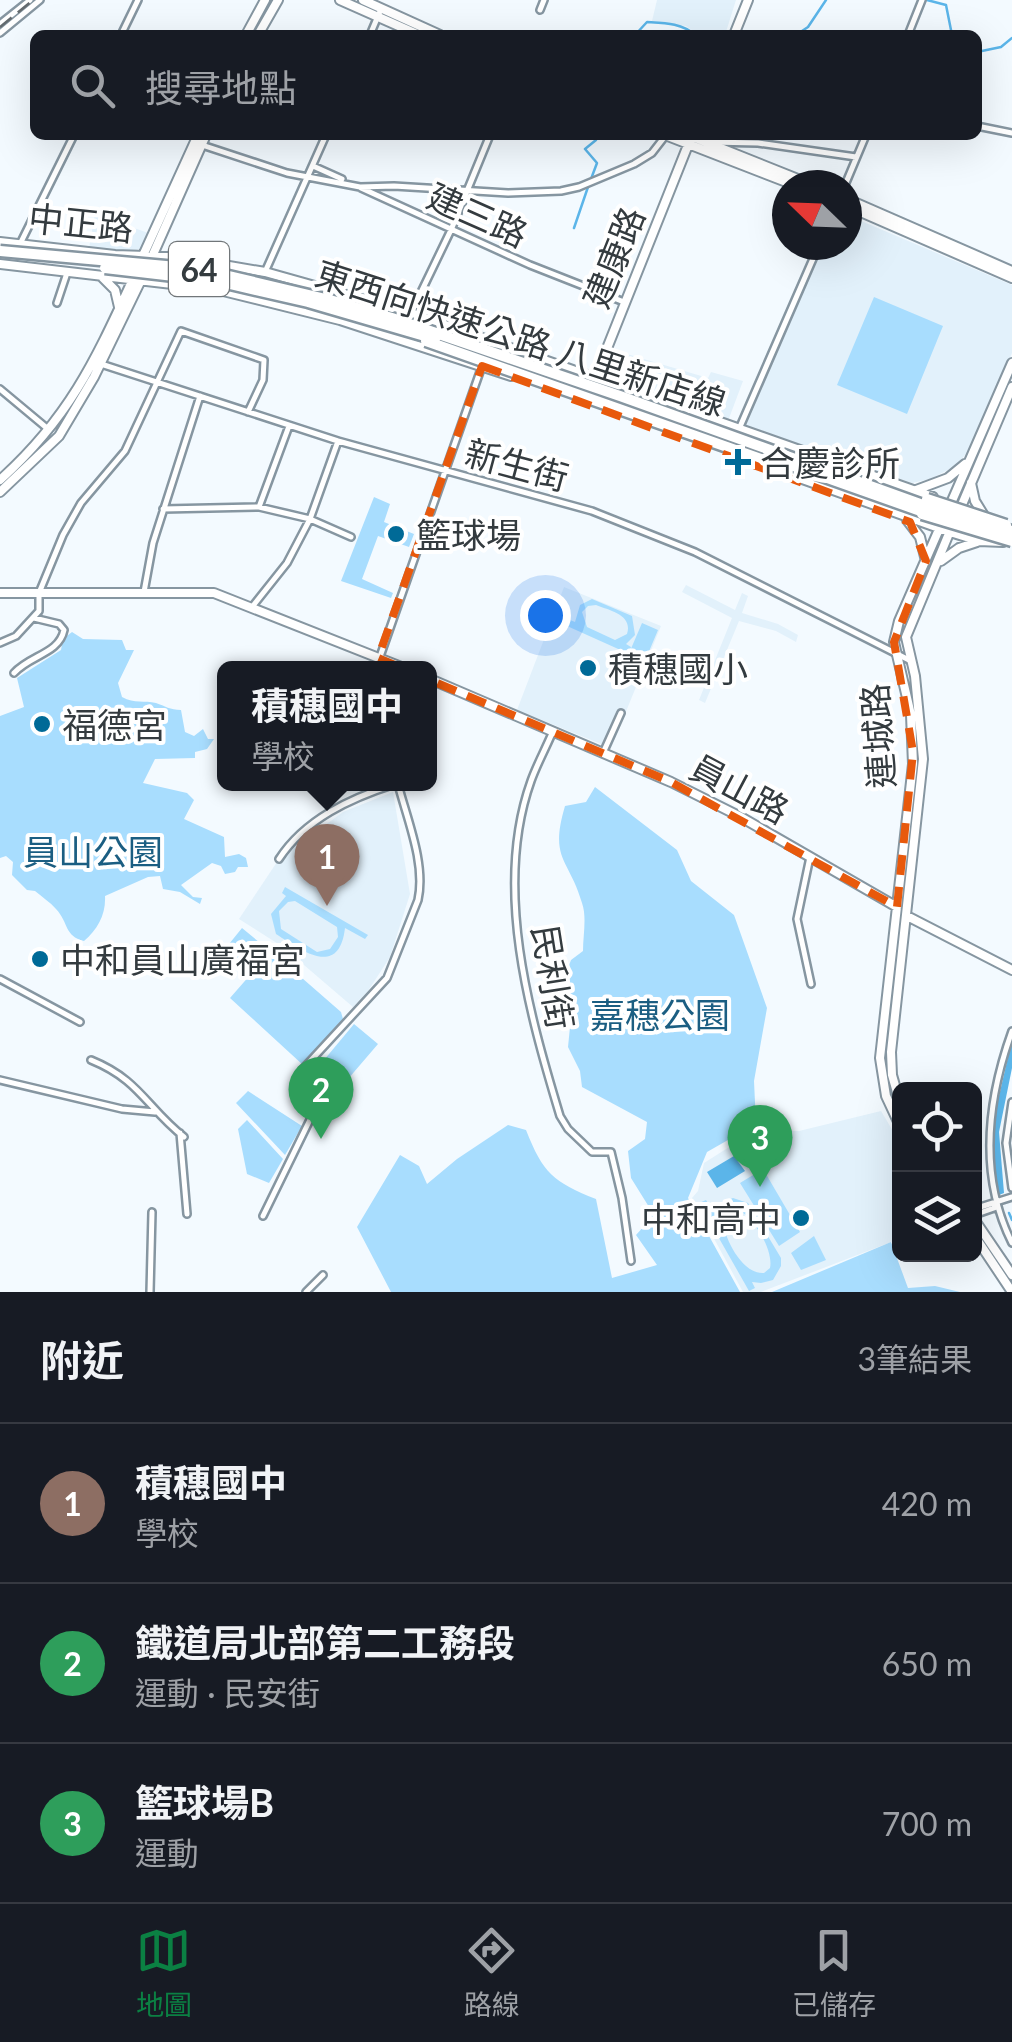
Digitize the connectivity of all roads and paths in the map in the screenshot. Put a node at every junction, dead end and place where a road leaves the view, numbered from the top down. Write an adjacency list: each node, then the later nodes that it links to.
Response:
1 (30, 0): 13 (street)
2 (40, 0): 22 (street)
3 (138, 0): 14 (street)
4 (277, 0): 16 (main road)
5 (340, 0): 12 (main road)
6 (363, 0): 12 (main road)
7 (544, 0): 11 (street)
8 (748, 0): 20 (main road)
9 (922, 0): 21 (street)
10 (263, 1): 15 (main road)
11 (540, 10)
12 (380, 13): 17 (street); 18 (main road); 19 (main road)
13 (0, 24)
14 (123, 30)
15 (248, 30)
16 (261, 30)
17 (372, 30)
18 (409, 30)
19 (426, 30)
20 (736, 30)
21 (910, 30)
22 (0, 33)
23 (982, 127): 24 (street)
24 (1012, 133)
25 (72, 140): 47 (street)
26 (324, 140): 36 (street)
27 (488, 140): 42 (street)
28 (661, 140): 42 (street)
29 (689, 140): 62 (main road, 建康路)
30 (694, 140): 40 (main road)
31 (697, 140): 34 (main road)
32 (864, 140): 35 (street)
33 (198, 141): 39 (street); 45 (main road); 50 (main road)
34 (704, 142): 35 (street); 37 (main road)
35 (856, 157): 38 (street)
36 (312, 166): 39 (street); 41 (street, 建三路)
37 (775, 170)
38 (850, 170)
39 (308, 175): 41 (street); 57 (street)
40 (772, 175)
41 (360, 188): 42 (street); 44 (street, 建三路)
42 (465, 192): 44 (street)
43 (862, 209): 59 (main road)
44 (452, 230): 62 (street, 建三路); 65 (street)
45 (162, 233): 50 (main road); 51 (main road)
46 (0, 242): 47 (main road, 中正路)
47 (21, 242): 49 (main road, 中正路); 54 (street)
48 (0, 253): 66 (highway, 東西向快速公路 八里新店線 / 64, bridge)
49 (115, 255): 50 (main road, 中正路); 55 (main road)
50 (147, 256): 51 (main road, 中正路); 55 (main road)
51 (177, 257): 57 (main road, 中正路)
52 (812, 260): 82 (street)
53 (0, 264): 54 (main road, 中正路)
54 (12, 264): 56 (main road, 中正路)
55 (142, 268): 60 (main road); 61 (main road); 68 (main road)
56 (68, 270): 58 (main road, 中正路); 63 (street)
57 (265, 272): 65 (main road, 中正路)
58 (99, 274): 60 (main road, 中正路); 64 (main road)
59 (1012, 274)
60 (111, 276): 61 (main road, 中正路)
61 (137, 279): 64 (main road); 69 (main road); 71 (main road, 中正路)
62 (624, 302): 72 (main road, 建康路)
63 (57, 303)
64 (118, 310): 69 (main road)
65 (410, 313): 67 (main road, 中正路)
66 (388, 321): 100 (highway, bridge); 100 (highway, bridge)
67 (492, 340): 68 (street); 72 (main road, 中正路)
68 (487, 352): 71 (street); 75 (main road)
69 (97, 362): 73 (street, 新生街); 81 (main road); 89 (main road)
70 (1012, 363): 84 (main road, 連城路)
71 (482, 366): 78 (main road, 中正路); 85 (street)
72 (596, 376): 75 (main road, 建康路); 82 (main road, 中正路)
73 (159, 382): 77 (street, 新生街); 79 (street); 107 (street)
74 (1012, 387): 87 (main road, 連城路)
75 (591, 388): 78 (main road, 建康路)
76 (0, 389): 81 (street)
77 (200, 396): 79 (street, 新生街); 92 (street)
78 (586, 401): 94 (main road, 中正路)
79 (248, 412): 80 (street, 新生街)
80 (289, 426): 83 (street, 新生街); 90 (street)
81 (50, 431): 86 (main road)
82 (737, 434): 88 (main road, 中正路); 97 (highway, bridge)
83 (338, 441): 85 (street, 新生街); 96 (street)
84 (969, 461): 88 (main road); 91 (main road, 連城路)
85 (444, 470): 111 (street, 新生街); 114 (street)
86 (0, 480)
87 (971, 482): 93 (main road, 連城路); 95 (main road)
88 (915, 490): 91 (main road, 中正路)
89 (0, 492)
90 (259, 507): 92 (street); 96 (street)
91 (949, 507): 93 (main road, 中正路); 98 (main road, 連城路)
92 (164, 509): 105 (street)
93 (960, 510): 95 (main road, 中正路); 99 (main road, 連城路); 100 (main road)
94 (895, 512): 98 (main road, 中正路); 103 (main road)
95 (983, 514): 100 (main road, 中正路)
96 (310, 519): 101 (street); 108 (street)
97 (967, 524)
98 (942, 525): 99 (main road, 中正路); 103 (main road, 連城路)
99 (952, 528): 102 (main road, 中正路); 104 (main road, 連城路)
100 (1011, 533): 102 (main road, 中正路)
101 (351, 538)
102 (979, 541): 104 (main road)
103 (926, 561): 111 (main road, 連城路)
104 (933, 572): 112 (main road, 連城路)
105 (144, 592): 107 (main road); 108 (main road)
106 (0, 593): 107 (main road)
107 (40, 593): 109 (street)
108 (252, 607): 113 (main road)
109 (34, 618): 110 (street); 115 (street)
110 (0, 643)
111 (896, 652): 112 (street, 新生街); 124 (main road, 連城路)
112 (909, 660): 125 (main road, 連城路)
113 (373, 661)
114 (378, 661)
115 (14, 672)
116 (437, 682): 118 (main road, 員山路)
117 (621, 713): 119 (street)
118 (553, 731): 119 (main road, 員山路); 147 (street, 民利街)
119 (603, 752): 122 (main road, 員山路)
120 (373, 791): 123 (street)
121 (399, 791): 143 (street)
122 (810, 857): 124 (main road, 員山路); 128 (street)
123 (279, 859)
124 (897, 906): 125 (main road, 員山路); 135 (main road, 連城路)
125 (907, 917): 126 (main road, 員山路); 133 (main road, 連城路)
126 (1012, 970)
127 (0, 979): 129 (street)
128 (811, 984)
129 (80, 1022)
130 (1012, 1031): 139 (street)
131 (91, 1060): 136 (street)
132 (0, 1080): 136 (street)
133 (894, 1082)
134 (1012, 1102): 137 (street)
135 (892, 1109)
136 (155, 1112): 142 (street)
137 (1012, 1188)
138 (1012, 1197): 139 (street)
139 (996, 1203): 141 (street); 145 (street)
140 (152, 1212): 150 (street)
141 (982, 1212)
142 (186, 1214)
143 (263, 1216)
144 (982, 1227): 149 (main road)
145 (1012, 1243)
146 (982, 1248): 152 (main road)
147 (631, 1261)
148 (323, 1275): 151 (street)
149 (1012, 1275)
150 (150, 1292)
151 (306, 1292)
152 (1012, 1292)

